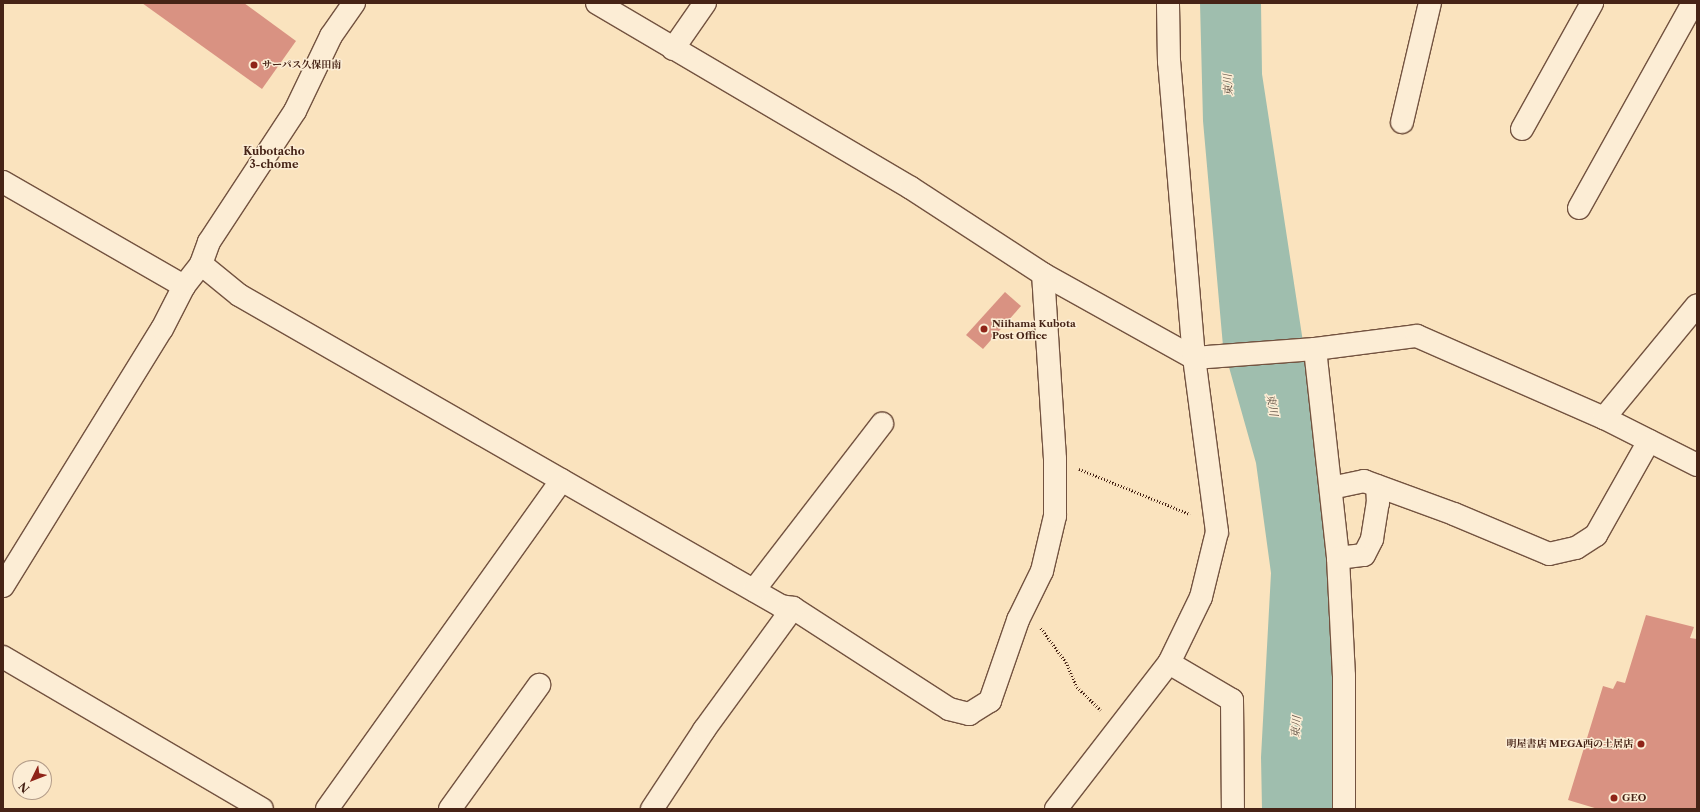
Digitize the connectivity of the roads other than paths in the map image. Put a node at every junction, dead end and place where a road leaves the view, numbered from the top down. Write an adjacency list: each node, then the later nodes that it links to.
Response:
1 (354, 3): 13 (street)
2 (596, 3): 8 (street)
3 (705, 3): 8 (street)
4 (1168, 3): 18 (street)
5 (1430, 3): 9 (street)
6 (1592, 3): 10 (street)
7 (1693, 3): 12 (street)
8 (672, 49): 14 (street)
9 (1402, 122)
10 (1522, 129)
11 (3, 182): 15 (street)
12 (1579, 208)
13 (201, 264): 15 (street); 23 (street)
14 (1043, 274): 18 (street); 29 (street)
15 (184, 286): 27 (street)
16 (1697, 305): 19 (street)
17 (1312, 349): 18 (street); 19 (street); 25 (street)
18 (1204, 357): 31 (street)
19 (1604, 418): 21 (street)
20 (882, 424): 28 (street)
21 (1649, 441): 22 (street); 24 (street)
22 (1697, 464)
23 (562, 480): 28 (street); 34 (street)
24 (1377, 486): 25 (street); 26 (street)
25 (1331, 488): 26 (street)
26 (1338, 558): 39 (street)
27 (3, 586)
28 (754, 590): 29 (street)
29 (793, 608): 36 (street)
30 (3, 657): 33 (street)
31 (1169, 663): 37 (street); 38 (street)
32 (539, 685): 35 (street)
33 (262, 809)
34 (327, 809)
35 (450, 809)
36 (652, 809)
37 (1056, 809)
38 (1233, 809)
39 (1344, 809)

